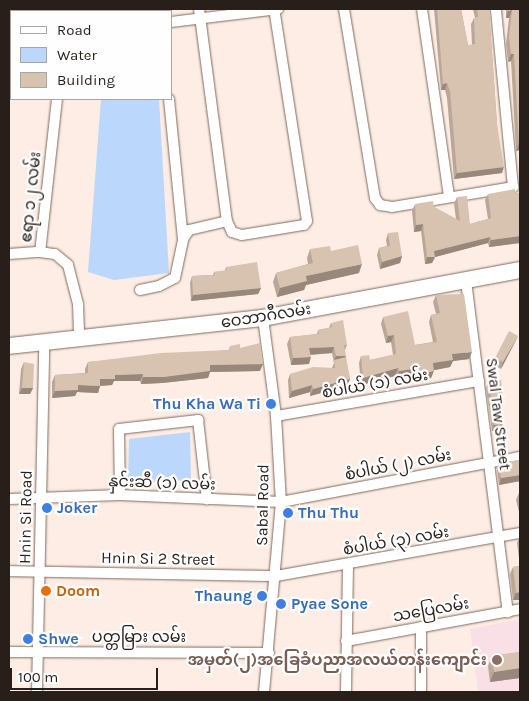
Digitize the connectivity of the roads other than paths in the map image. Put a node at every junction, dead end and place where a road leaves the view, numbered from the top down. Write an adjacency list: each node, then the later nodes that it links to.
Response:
1 (274, 9): 2 (street); 6 (street); 11 (street)
2 (278, 9)
3 (344, 9): 10 (street)
4 (422, 9): 10 (street)
5 (496, 9): 10 (street)
6 (200, 14): 7 (street); 11 (street)
7 (172, 22)
8 (57, 100): 13 (street, ဧရာ ၁၂ လမ်း)
9 (168, 100): 12 (street)
10 (449, 196)
11 (226, 220): 12 (street)
12 (183, 239): 17 (street)
13 (40, 252): 14 (street); 19 (street, ဧရာ ၁၂ လမ်း)
14 (9, 254)
15 (520, 270): 16 (main road, ဝေဘာဂီလမ်း)
16 (466, 280): 18 (main road, ဝေဘာဂီလမ်း); 22 (street, Swal Taw Street)
17 (140, 290)
18 (263, 318): 19 (main road, ဝေဘာဂီလမ်း); 23 (street, Sabal Road)
19 (79, 339): 20 (main road, ဝေဘာဂီလမ်း)
20 (44, 344): 21 (main road, ဝေဘာဂီလမ်း); 28 (street, Hnin Si Road)
21 (9, 346)
22 (479, 381): 23 (street, စံပါယ် (၁) လမ်း); 25 (street, Swal Taw Street)
23 (276, 416): 30 (street, Sabal Road)
24 (520, 457): 25 (street, စံပါယ် (၂) လမ်း)
25 (489, 463): 30 (street, စံပါယ် (၂) လမ်း); 32 (street, Swal Taw Street)
26 (120, 495): 28 (street, နှင်းဆီ (၁) လမ်း); 29 (street, နှင်းဆီ (၁) လမ်း); 29 (street)
27 (9, 499): 28 (street, နှင်းဆီ (၁) လမ်း)
28 (42, 499): 35 (street, Hnin Si Road)
29 (207, 499): 30 (street, နှင်းဆီ (၁) လမ်း)
30 (281, 502): 36 (street, Sabal Road)
31 (520, 534): 32 (street, စံပါယ် (၃) လမ်း)
32 (499, 538): 33 (street, စံပါယ် (၃) လမ်း); 38 (street, Swal Taw Street)
33 (348, 564): 36 (street, စံပါယ် (၃) လမ်း); 40 (street)
34 (9, 571): 35 (street, Hnin Si 2 Street)
35 (40, 571): 36 (street, Hnin Si 2 Street); 42 (street, Hnin Si Road)
36 (276, 576): 43 (street, Sabal Road)
37 (520, 610): 38 (street, သပြေလမ်း)
38 (508, 612): 39 (street, သပြေလမ်း)
39 (422, 627): 40 (street, သပြေလမ်း); 47 (street)
40 (346, 640): 46 (street)
41 (9, 652): 42 (street, ပတ္တမြား လမ်း)
42 (38, 652): 43 (street, ပတ္တမြား လမ်း); 44 (street, Hnin Si Road)
43 (269, 652): 45 (street, Sabal Road)
44 (37, 692)
45 (264, 692)
46 (346, 692)
47 (422, 692)

